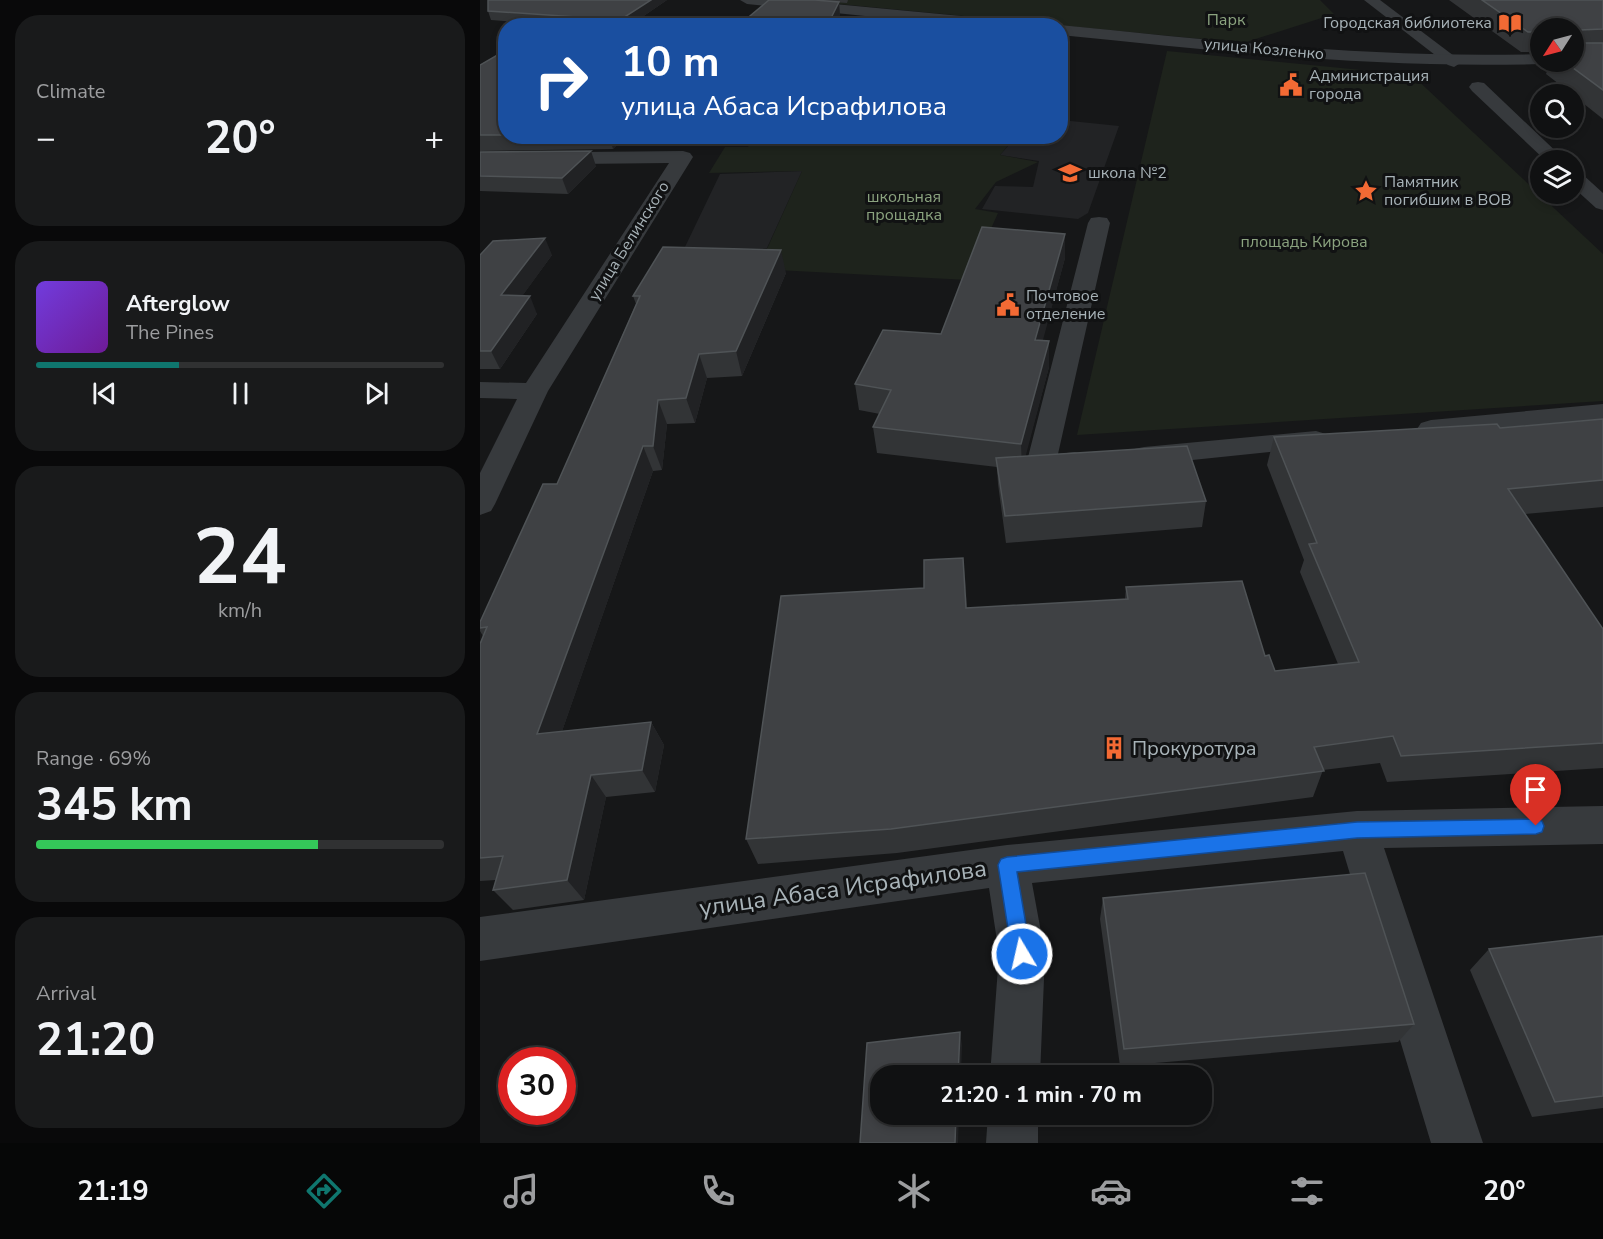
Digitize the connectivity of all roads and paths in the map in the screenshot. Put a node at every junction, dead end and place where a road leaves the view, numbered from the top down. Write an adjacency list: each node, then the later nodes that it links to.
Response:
1 (747, 0): 3 (street)
2 (1371, 0): 6 (street)
3 (932, 18)
4 (1068, 31): 6 (street, улица Козленко)
5 (1530, 59): 6 (street, улица Козленко)
6 (1454, 62)
7 (1478, 87): 8 (street)
8 (1545, 150)
9 (480, 159): 14 (street, улица Белинского)
10 (1584, 186): 11 (street)
11 (1603, 204)
12 (1099, 223): 17 (street)
13 (480, 390): 14 (street)
14 (534, 391): 18 (street, улица Белинского)
15 (1603, 413): 16 (street)
16 (1403, 432)
17 (1345, 437)
18 (480, 504)
19 (1603, 825): 20 (street, улица Абаса Исрафилова)
20 (1357, 830): 21 (street, улица Абаса Исрафилова); 26 (street)
21 (1007, 865): 22 (street, улица Абаса Исрафилова); 23 (street)
22 (480, 939)
23 (1016, 1065)
24 (1013, 1125): 25 (street)
25 (1012, 1143)
26 (1457, 1143)

